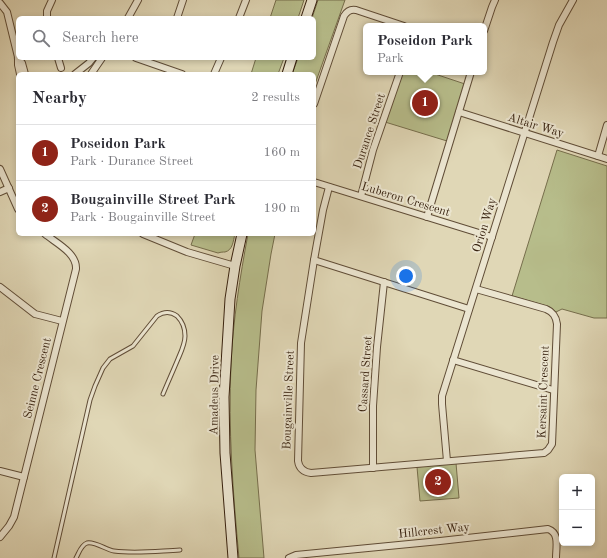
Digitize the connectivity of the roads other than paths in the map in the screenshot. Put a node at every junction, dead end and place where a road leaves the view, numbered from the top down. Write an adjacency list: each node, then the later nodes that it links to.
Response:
1 (52, 0): 9 (street)
2 (138, 0): 10 (street)
3 (183, 0): 11 (street)
4 (246, 0): 12 (street)
5 (312, 0): 13 (street)
6 (495, 0): 15 (street)
7 (573, 0): 38 (street, Orion Way)
8 (0, 3): 16 (street)
9 (47, 16)
10 (129, 16)
11 (178, 16)
12 (240, 16)
13 (307, 16)
14 (395, 23): 35 (street)
15 (487, 23)
16 (16, 50)
17 (18, 60): 26 (street)
18 (20, 60): 27 (street)
19 (59, 60): 25 (street)
20 (92, 60): 28 (street)
21 (101, 60): 29 (street)
22 (142, 60): 30 (street)
23 (220, 60): 31 (street)
24 (291, 60): 32 (street)
25 (61, 68)
26 (20, 72)
27 (24, 72)
28 (78, 72)
29 (92, 72)
30 (176, 72)
31 (215, 72)
32 (288, 72)
33 (399, 75): 46 (street, Durance Street)
34 (470, 75): 36 (street)
35 (316, 98)
36 (459, 112): 38 (street, Altair Way); 48 (street)
37 (607, 125): 39 (street)
38 (524, 133): 39 (street, Altair Way); 52 (street, Orion Way)
39 (598, 156): 40 (street, Altair Way)
40 (607, 158)
41 (0, 169): 44 (street)
42 (316, 183): 43 (street, Luberon Crescent)
43 (329, 187): 46 (street, Luberon Crescent); 53 (street, Bougainville Street)
44 (9, 188): 45 (street); 47 (street)
45 (0, 192)
46 (361, 196): 48 (street, Luberon Crescent)
47 (16, 204)
48 (427, 217): 52 (street, Luberon Crescent)
49 (48, 236): 59 (street, Seinne Crescent)
50 (148, 236): 54 (street)
51 (242, 236): 54 (street, Amadeus Drive)
52 (492, 237): 57 (street, Orion Way)
53 (314, 260): 55 (street); 64 (street, Bougainville Street)
54 (235, 266): 71 (street, Amadeus Drive)
55 (384, 282): 58 (street); 64 (street, Cassard Street)
56 (0, 287): 59 (street)
57 (476, 288): 58 (street, Orion Way); 61 (street, Kersaint Crescent)
58 (469, 309): 60 (street, Orion Way)
59 (62, 321): 66 (street, Seinne Crescent)
60 (453, 360): 61 (street); 63 (street, Orion Way)
61 (554, 390): 63 (street, Kersaint Crescent)
62 (163, 394): 69 (lane)
63 (447, 461): 64 (street, Bougainville Street)
64 (373, 468)
65 (0, 471): 66 (street)
66 (24, 478): 67 (street, Seinne Crescent)
67 (0, 537)
68 (180, 550): 70 (lane)
69 (54, 558)
70 (76, 558)
71 (233, 558)
72 (289, 558): 73 (street, Hillcrest Way)
73 (556, 558)

